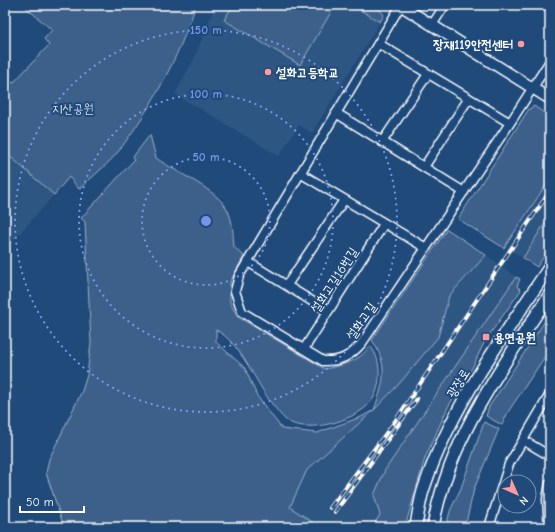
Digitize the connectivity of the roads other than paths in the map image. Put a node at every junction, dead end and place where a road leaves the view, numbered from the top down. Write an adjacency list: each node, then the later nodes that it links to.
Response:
1 (400, 5): 3 (street); 4 (street, 설화고길)
2 (445, 5): 3 (street)
3 (432, 25): 7 (street)
4 (379, 44): 6 (street); 10 (street, 설화고길)
5 (550, 61): 7 (street, 설화고길)
6 (428, 74): 8 (street); 12 (street)
7 (532, 88): 9 (street); 11 (street, 설화고길)
8 (469, 98): 11 (street); 13 (street)
9 (550, 99)
10 (336, 113): 12 (street); 14 (street, 설화고길)
11 (510, 123): 15 (street, 설화고길)
12 (382, 142): 13 (street)
13 (424, 167): 15 (street)
14 (300, 173): 16 (street); 19 (street, 설화고길)
15 (464, 192): 18 (street, 설화고길)
16 (344, 200): 17 (street); 21 (street)
17 (384, 224): 18 (street); 23 (street, 설화고길16번길)
18 (426, 248): 24 (street, 설화고길)
19 (248, 262): 21 (street); 24 (street, 설화고길)
20 (550, 266): 29 (main road, 광장로)
21 (287, 285): 23 (street)
22 (550, 294): 30 (main road)
23 (328, 311): 24 (street, 설화고길16번길)
24 (304, 349)
25 (550, 394): 26 (street)
26 (523, 440): 27 (street); 31 (street)
27 (550, 456)
28 (550, 483): 32 (street)
29 (416, 527)
30 (433, 527)
31 (489, 527)
32 (549, 527)

